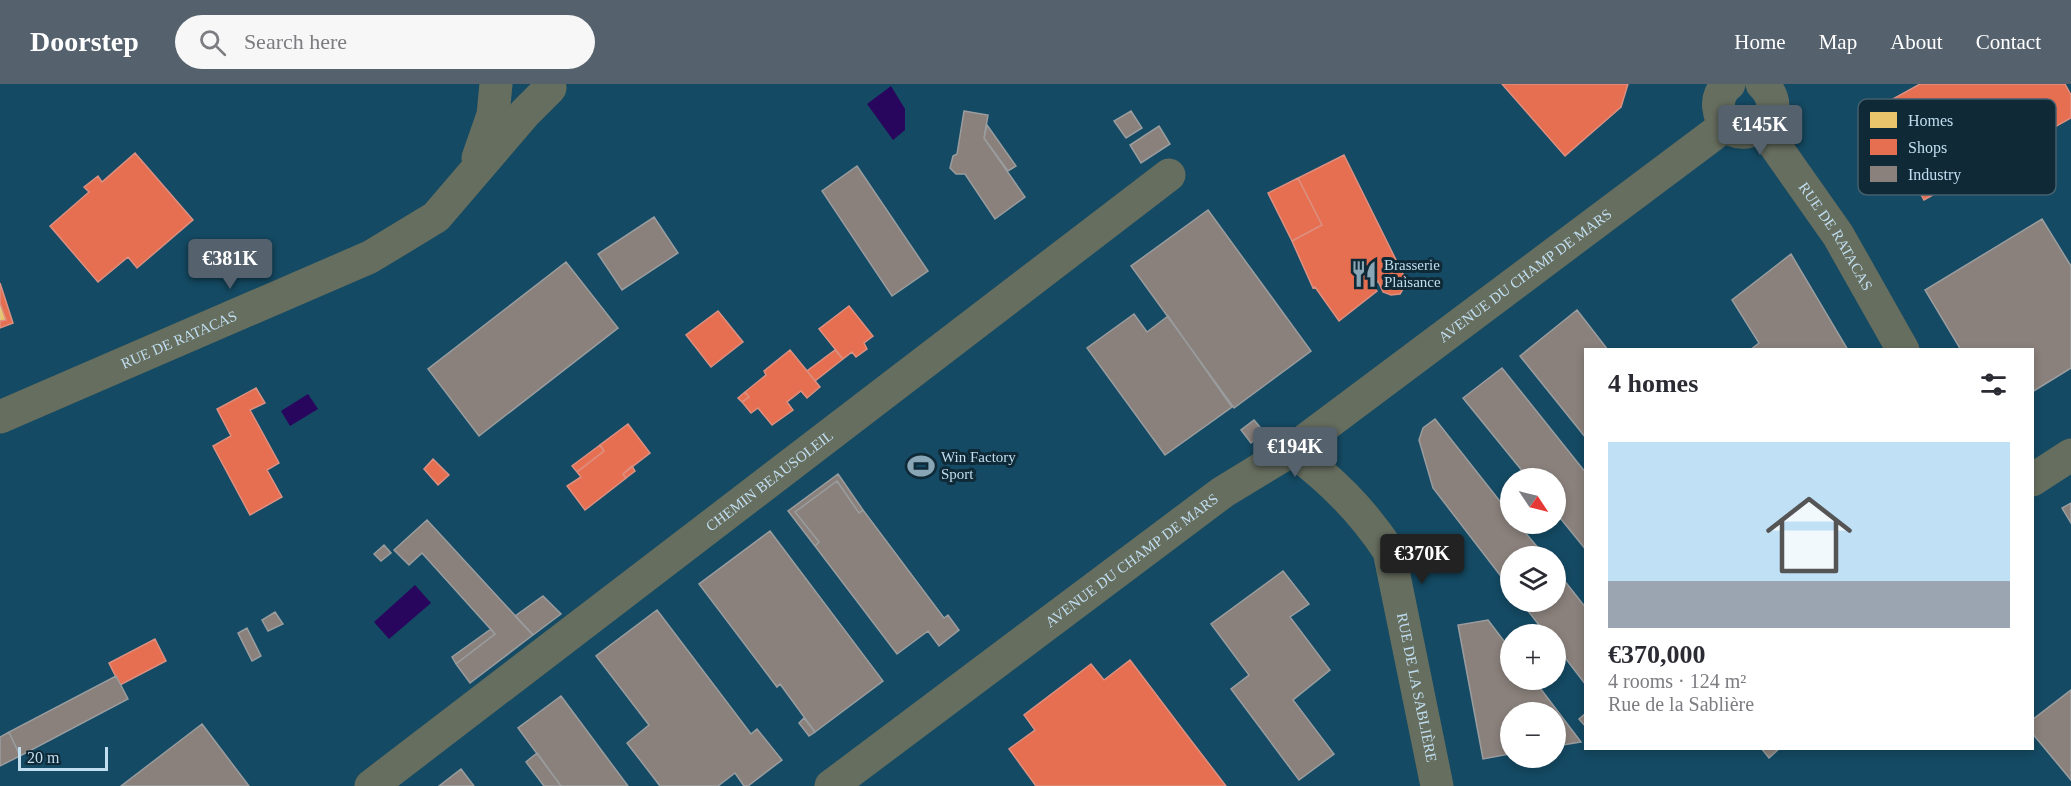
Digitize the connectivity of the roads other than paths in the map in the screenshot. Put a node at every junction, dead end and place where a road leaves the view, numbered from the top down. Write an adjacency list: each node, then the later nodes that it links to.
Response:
1 (496, 84): 8 (street, RUE DE RATACAS)
2 (1729, 84): 5 (street)
3 (544, 85): 8 (street, RUE DE RATACAS)
4 (1769, 86): 6 (street)
5 (1726, 125): 6 (street); 11 (street, AVENUE DU CHAMP DE MARS)
6 (1762, 127): 9 (street, RUE DE RATACAS)
7 (1169, 175): 14 (street, CHEMIN BEAUSOLEIL)
8 (472, 177): 10 (street, RUE DE RATACAS)
9 (1902, 348)
10 (0, 417)
11 (1292, 450): 15 (street, AVENUE DU CHAMP DE MARS); 16 (street, RUE DE LA SABLIÈRE)
12 (2071, 455): 13 (street)
13 (2034, 479)
14 (371, 786)
15 (831, 786)
16 (1437, 786)

